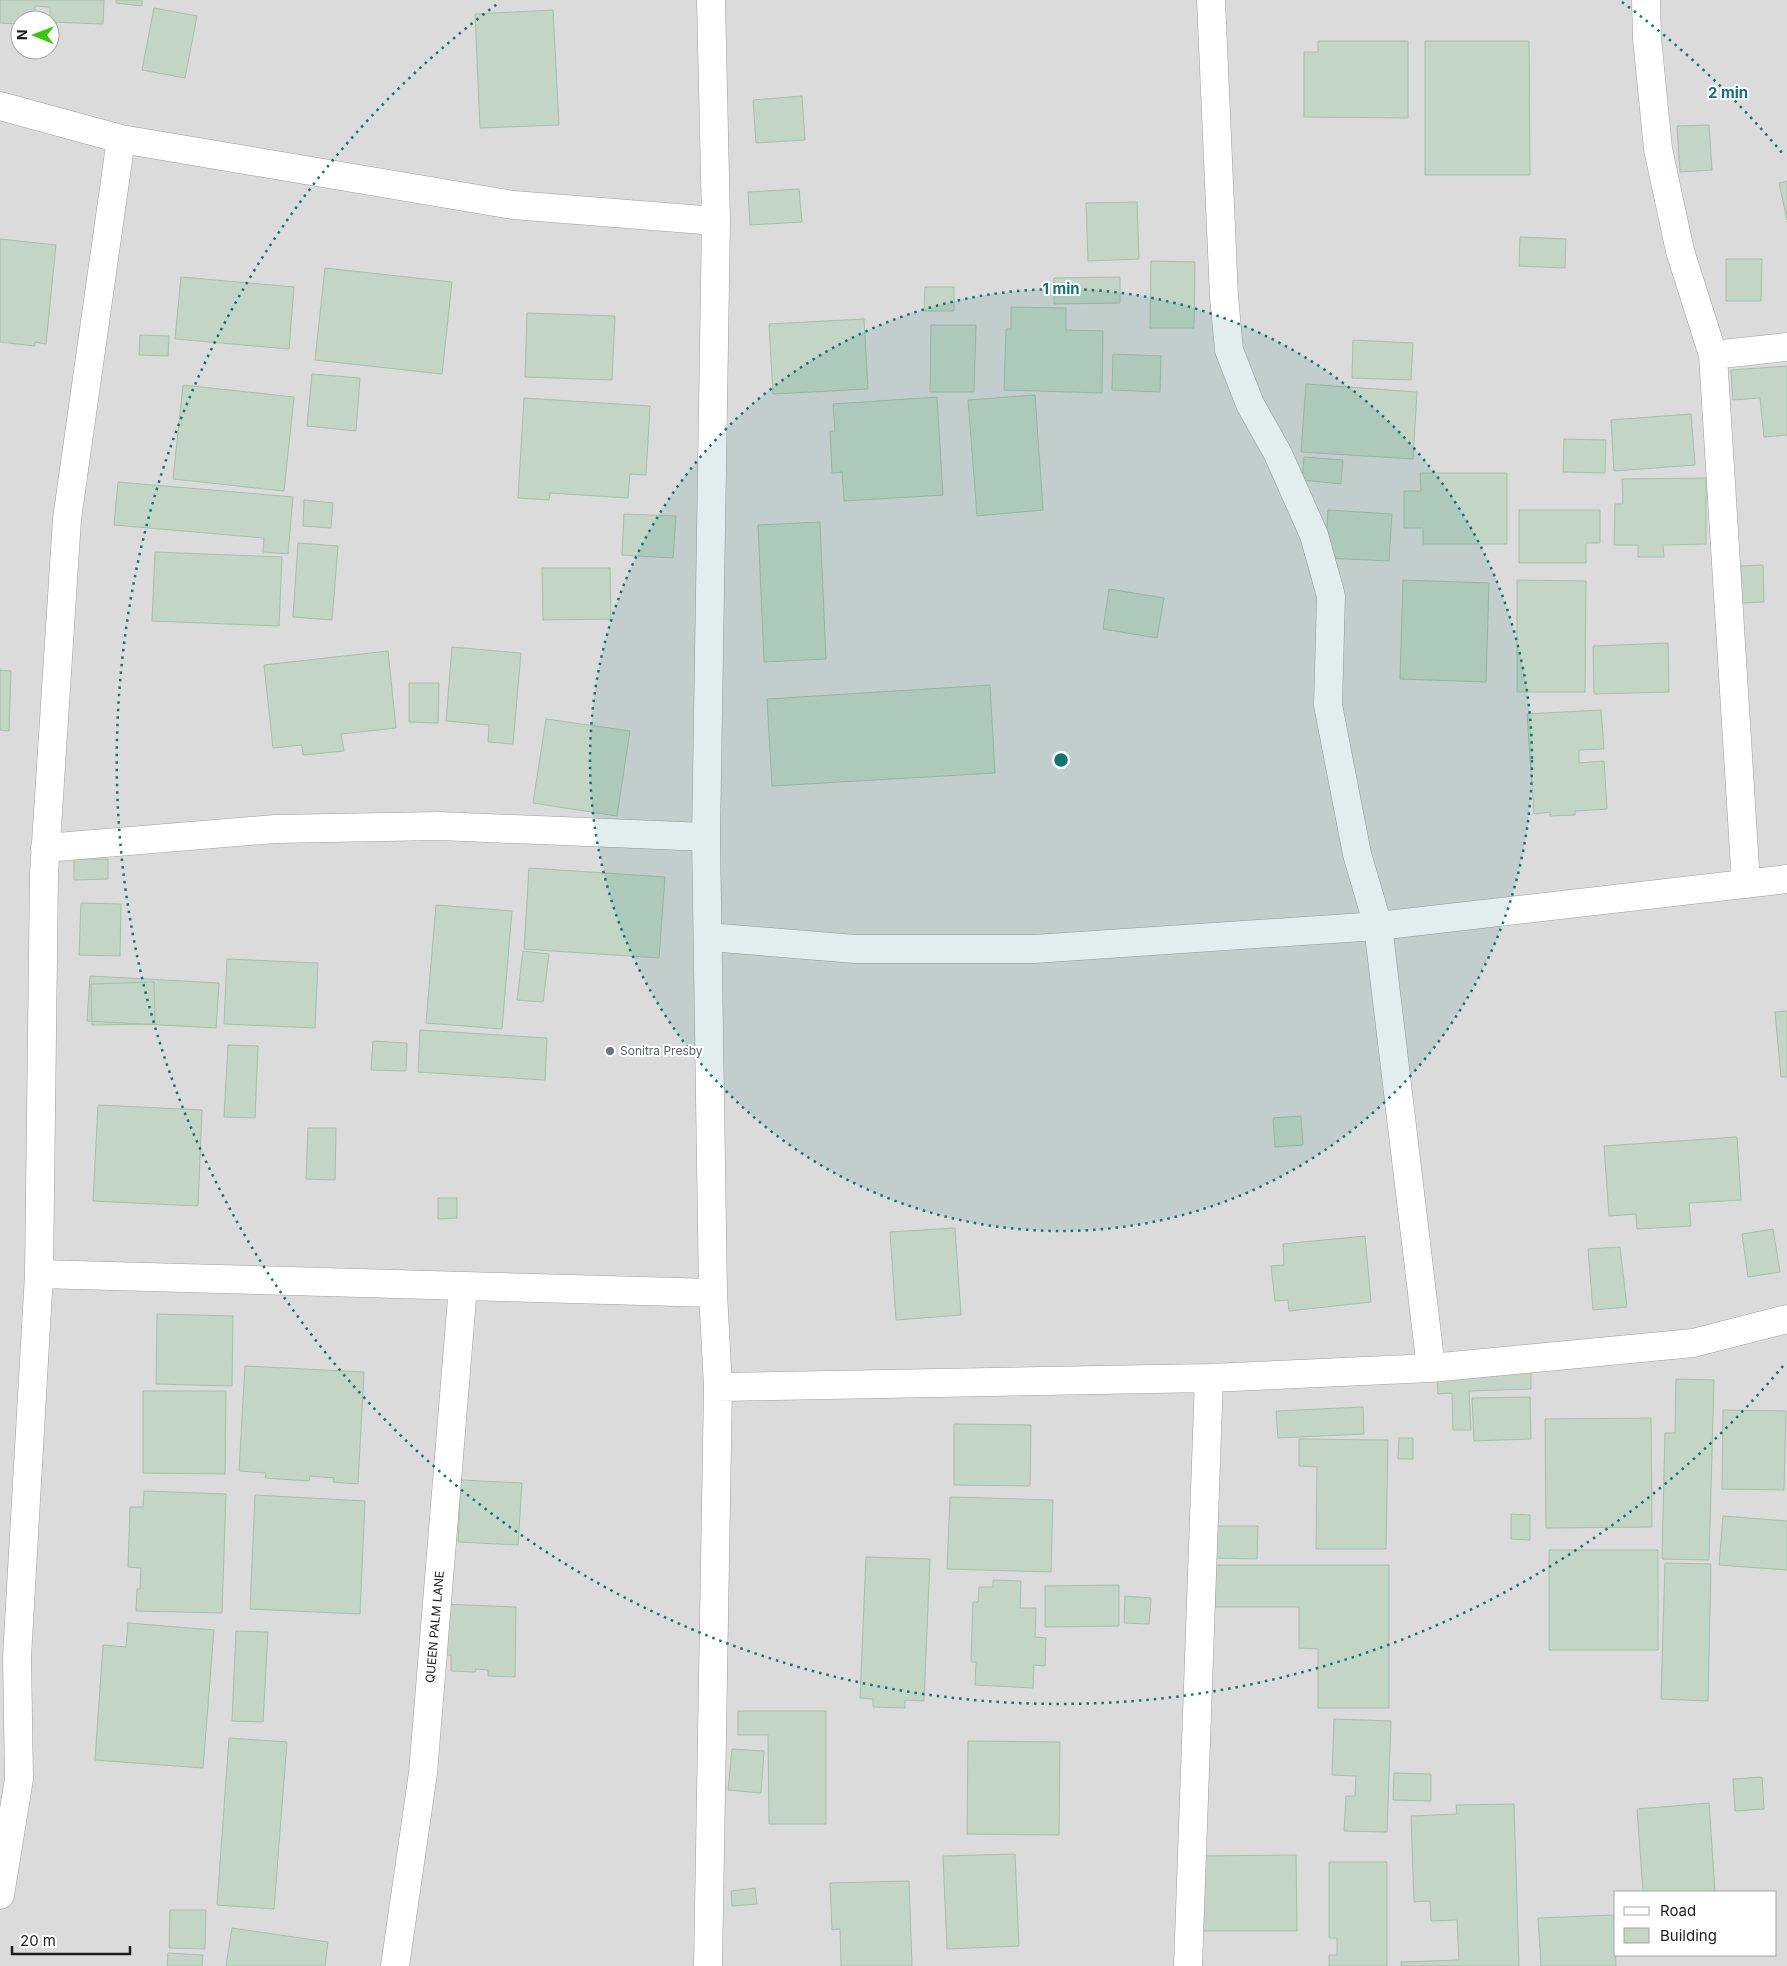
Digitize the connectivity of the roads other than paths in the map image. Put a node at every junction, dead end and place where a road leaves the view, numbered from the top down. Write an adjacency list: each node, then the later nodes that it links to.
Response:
1 (711, 0): 6 (street)
2 (1211, 0): 13 (street)
3 (1646, 0): 8 (street)
4 (0, 106): 5 (street)
5 (121, 138): 6 (street); 10 (street)
6 (716, 221): 9 (street)
7 (1787, 347): 8 (street)
8 (1713, 355): 12 (street)
9 (706, 837): 10 (street); 14 (street)
10 (45, 848): 15 (street)
11 (1787, 879): 12 (street)
12 (1746, 884): 13 (street)
13 (1378, 926): 14 (street); 19 (street)
14 (708, 937): 17 (street)
15 (39, 1274): 16 (street); 22 (street)
16 (463, 1286): 17 (street); 24 (street, QUEEN PALM LANE)
17 (713, 1294): 21 (street)
18 (1787, 1320): 19 (street)
19 (1431, 1368): 20 (street)
20 (1209, 1378): 21 (street); 26 (street)
21 (718, 1387): 25 (street)
22 (8, 1657): 23 (street)
23 (0, 1895)
24 (394, 1966)
25 (708, 1966)
26 (1188, 1966)

